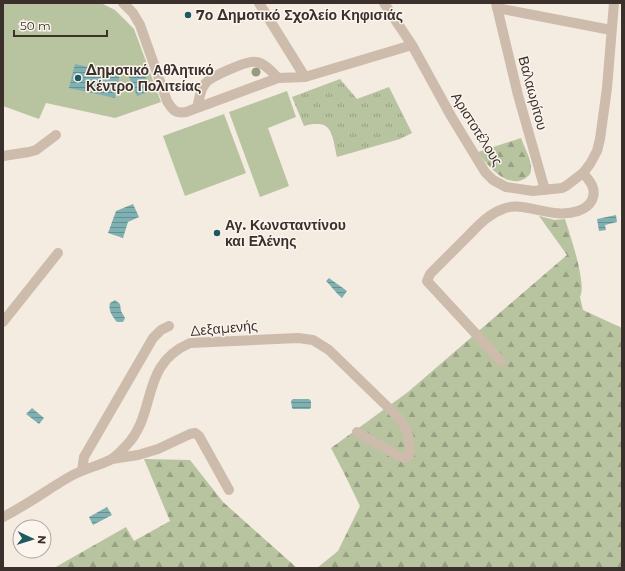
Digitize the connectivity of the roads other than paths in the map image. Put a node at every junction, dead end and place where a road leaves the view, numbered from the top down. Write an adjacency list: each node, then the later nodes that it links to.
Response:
1 (123, 3): 10 (street)
2 (259, 3): 8 (street)
3 (384, 3): 7 (street, Αριστοτέλους)
4 (614, 3): 6 (street, Αριστοτέλους)
5 (497, 6): 6 (street); 14 (street, Βαλαωρίτου)
6 (611, 30): 13 (street, Αριστοτέλους)
7 (412, 45): 8 (street); 14 (street, Αριστοτέλους)
8 (305, 77): 9 (street)
9 (278, 78): 10 (street); 10 (street)
10 (197, 108)
11 (56, 135): 12 (street)
12 (3, 156)
13 (583, 173): 14 (street, Αριστοτέλους); 18 (street)
14 (546, 190)
15 (58, 253): 16 (street)
16 (3, 322)
17 (169, 326): 21 (street)
18 (501, 361)
19 (357, 432): 20 (street, Δεξαμενής)
20 (112, 459): 21 (street, Δεξαμενής); 22 (street)
21 (82, 471): 23 (street, Δεξαμενής)
22 (230, 490)
23 (3, 517)

